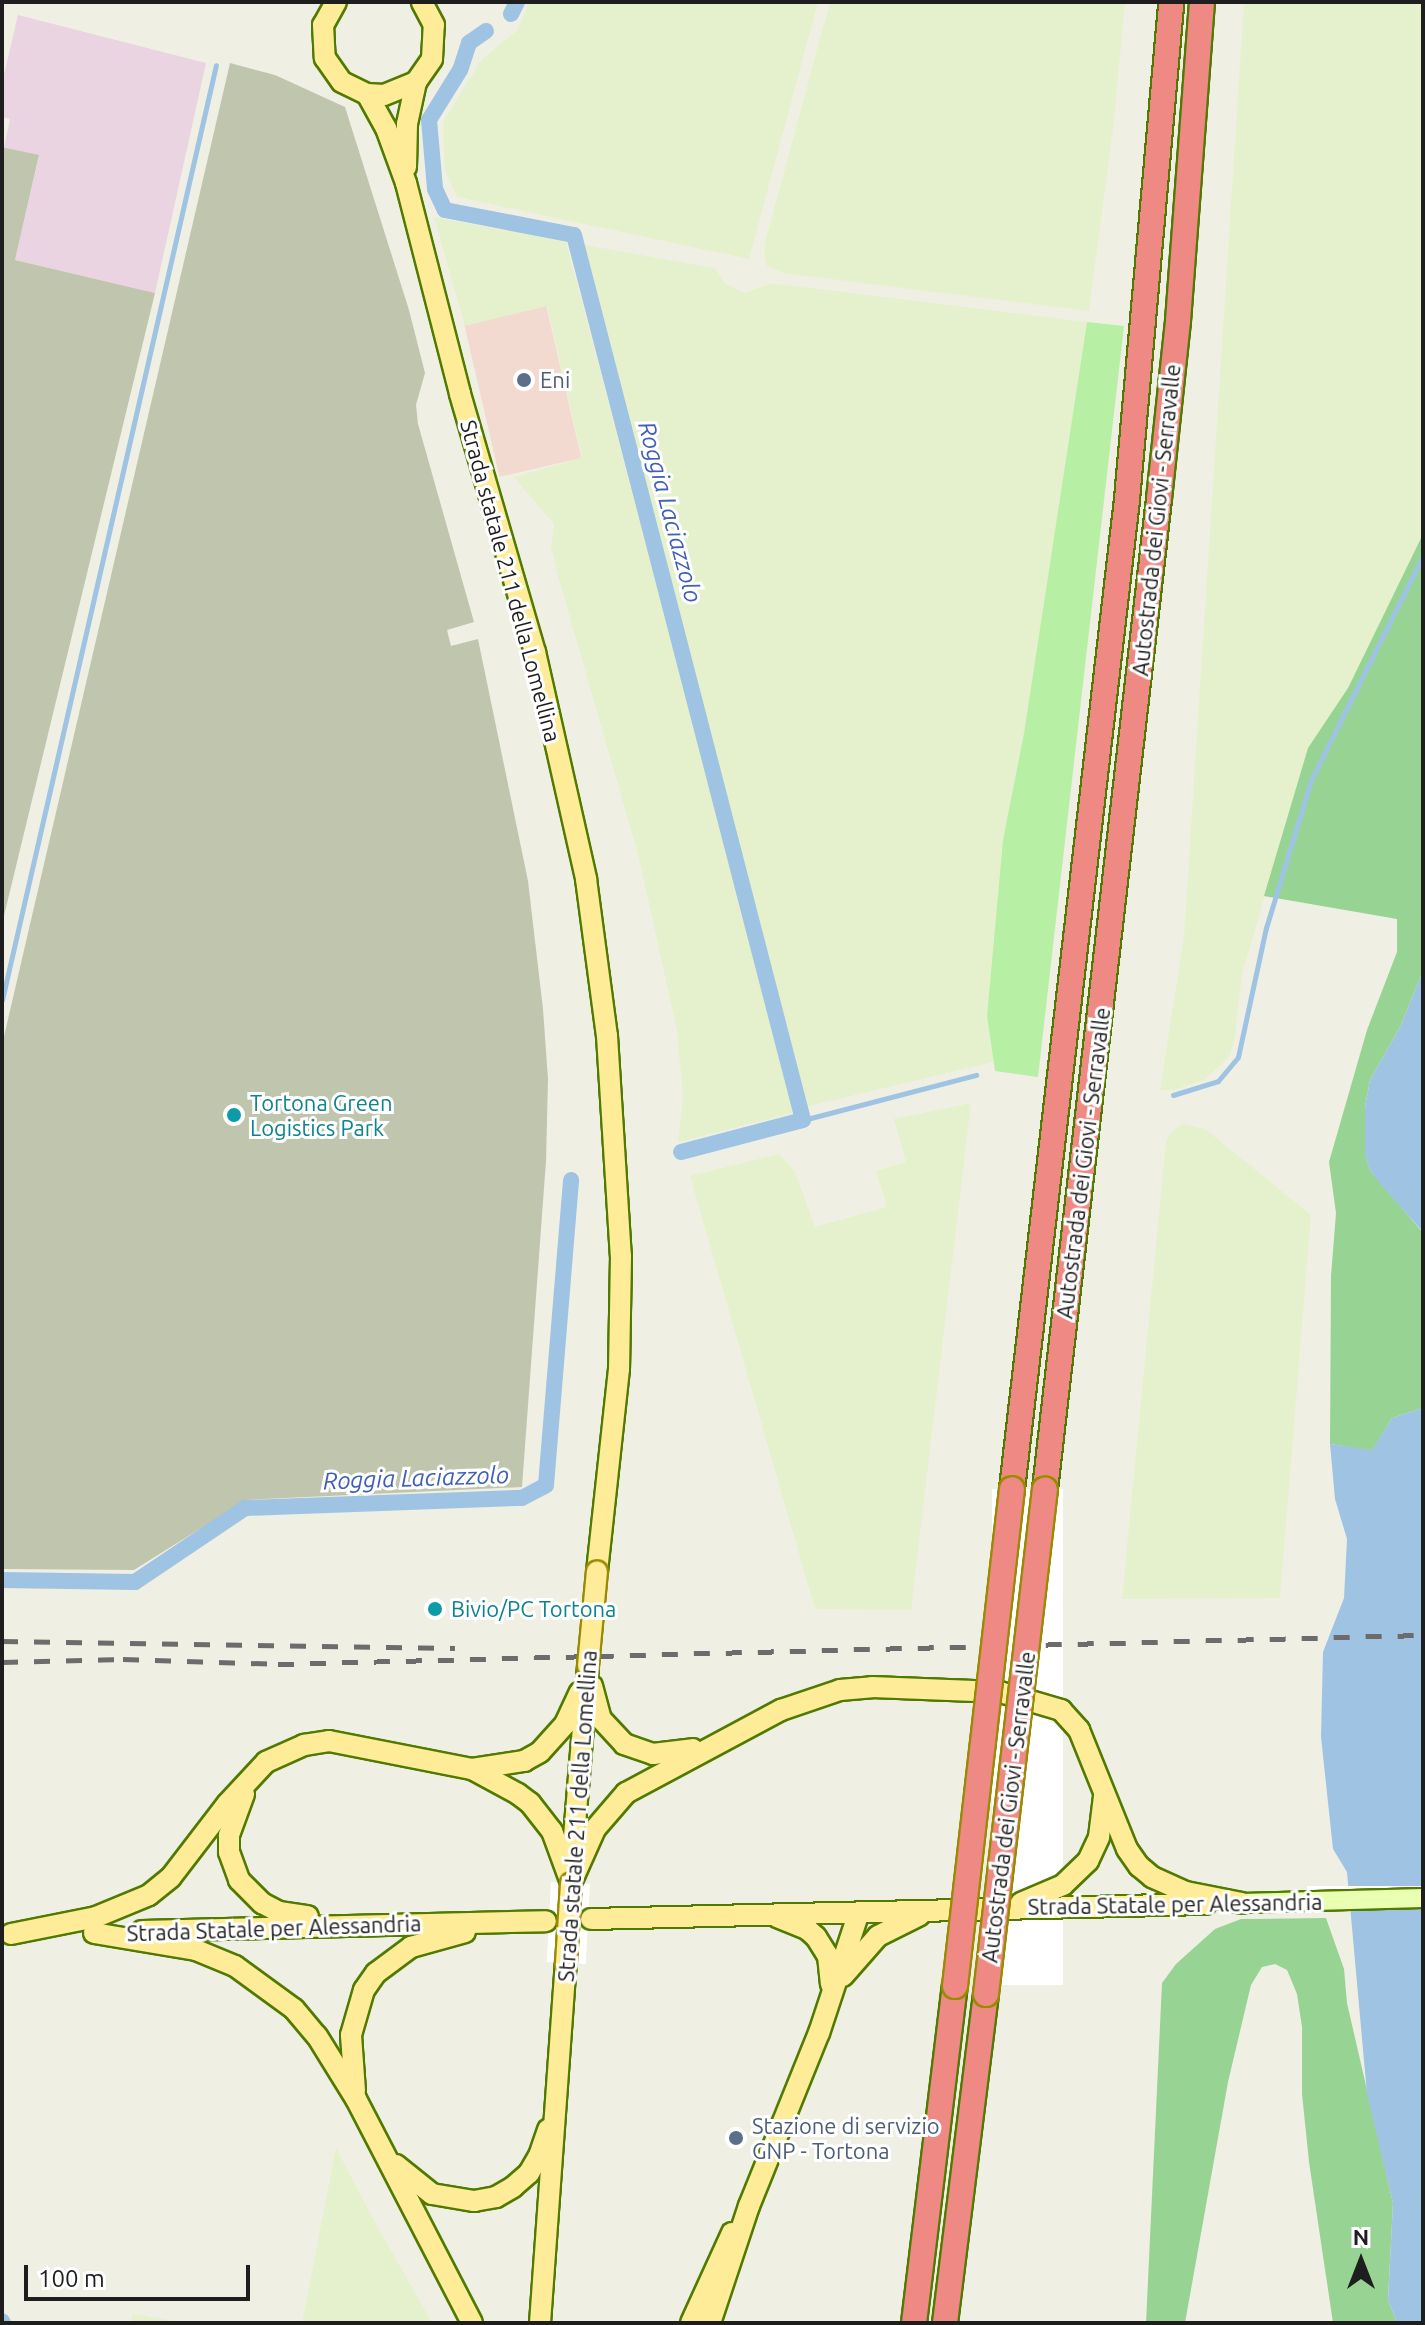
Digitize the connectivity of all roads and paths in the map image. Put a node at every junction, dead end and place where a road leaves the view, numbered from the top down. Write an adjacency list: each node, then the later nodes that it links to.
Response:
1 (336, 2): 6 (main road, Strada statale 211 della Lomellina)
2 (422, 2): 5 (main road, Strada statale 211 della Lomellina)
3 (1171, 2): 35 (highway, Autostrada dei Giovi - Serravalle, bridge)
4 (1202, 2): 36 (highway, Autostrada dei Giovi - Serravalle, bridge)
5 (416, 82): 6 (main road); 7 (main road, Strada statale 211 della Lomellina)
6 (367, 94): 7 (main road, Strada statale 211 della Lomellina)
7 (406, 183): 8 (main road, Strada statale 211 della Lomellina, bridge)
8 (588, 1666): 9 (main road); 10 (main road); 13 (main road, Strada statale 211 della Lomellina)
9 (714, 1744): 12 (main road); 13 (main road)
10 (472, 1769): 11 (main road); 13 (main road)
11 (252, 1776): 23 (main road); 25 (main road)
12 (1104, 1796): 15 (main road); 16 (main road)
13 (571, 1883): 27 (main road, Strada statale 211 della Lomellina, bridge)
14 (1423, 1898): 15 (main road, Strada Statale per Alessandria)
15 (1242, 1903): 16 (main road, Strada Statale per Alessandria)
16 (1010, 1908): 17 (main road, Strada Statale per Alessandria)
17 (929, 1911): 18 (main road, Strada Statale per Alessandria); 26 (main road)
18 (859, 1912): 19 (main road, Strada Statale per Alessandria); 26 (main road)
19 (766, 1913): 20 (main road, Strada Statale per Alessandria); 26 (main road)
20 (591, 1919)
21 (546, 1921): 22 (main road, Strada Statale per Alessandria)
22 (515, 1922): 23 (main road, Strada Statale per Alessandria); 28 (main road)
23 (387, 1924): 24 (main road, Strada Statale per Alessandria)
24 (94, 1933): 25 (main road, Strada Statale per Alessandria); 28 (main road)
25 (6, 1934)
26 (832, 1992): 30 (main road)
27 (560, 2076): 29 (main road); 31 (main road, Strada statale 211 della Lomellina)
28 (356, 2099): 29 (main road)
29 (384, 2153): 32 (main road)
30 (749, 2206): 33 (main road); 34 (main road)
31 (541, 2321)
32 (472, 2323)
33 (691, 2323)
34 (710, 2323)
35 (914, 2323)
36 (945, 2323)

